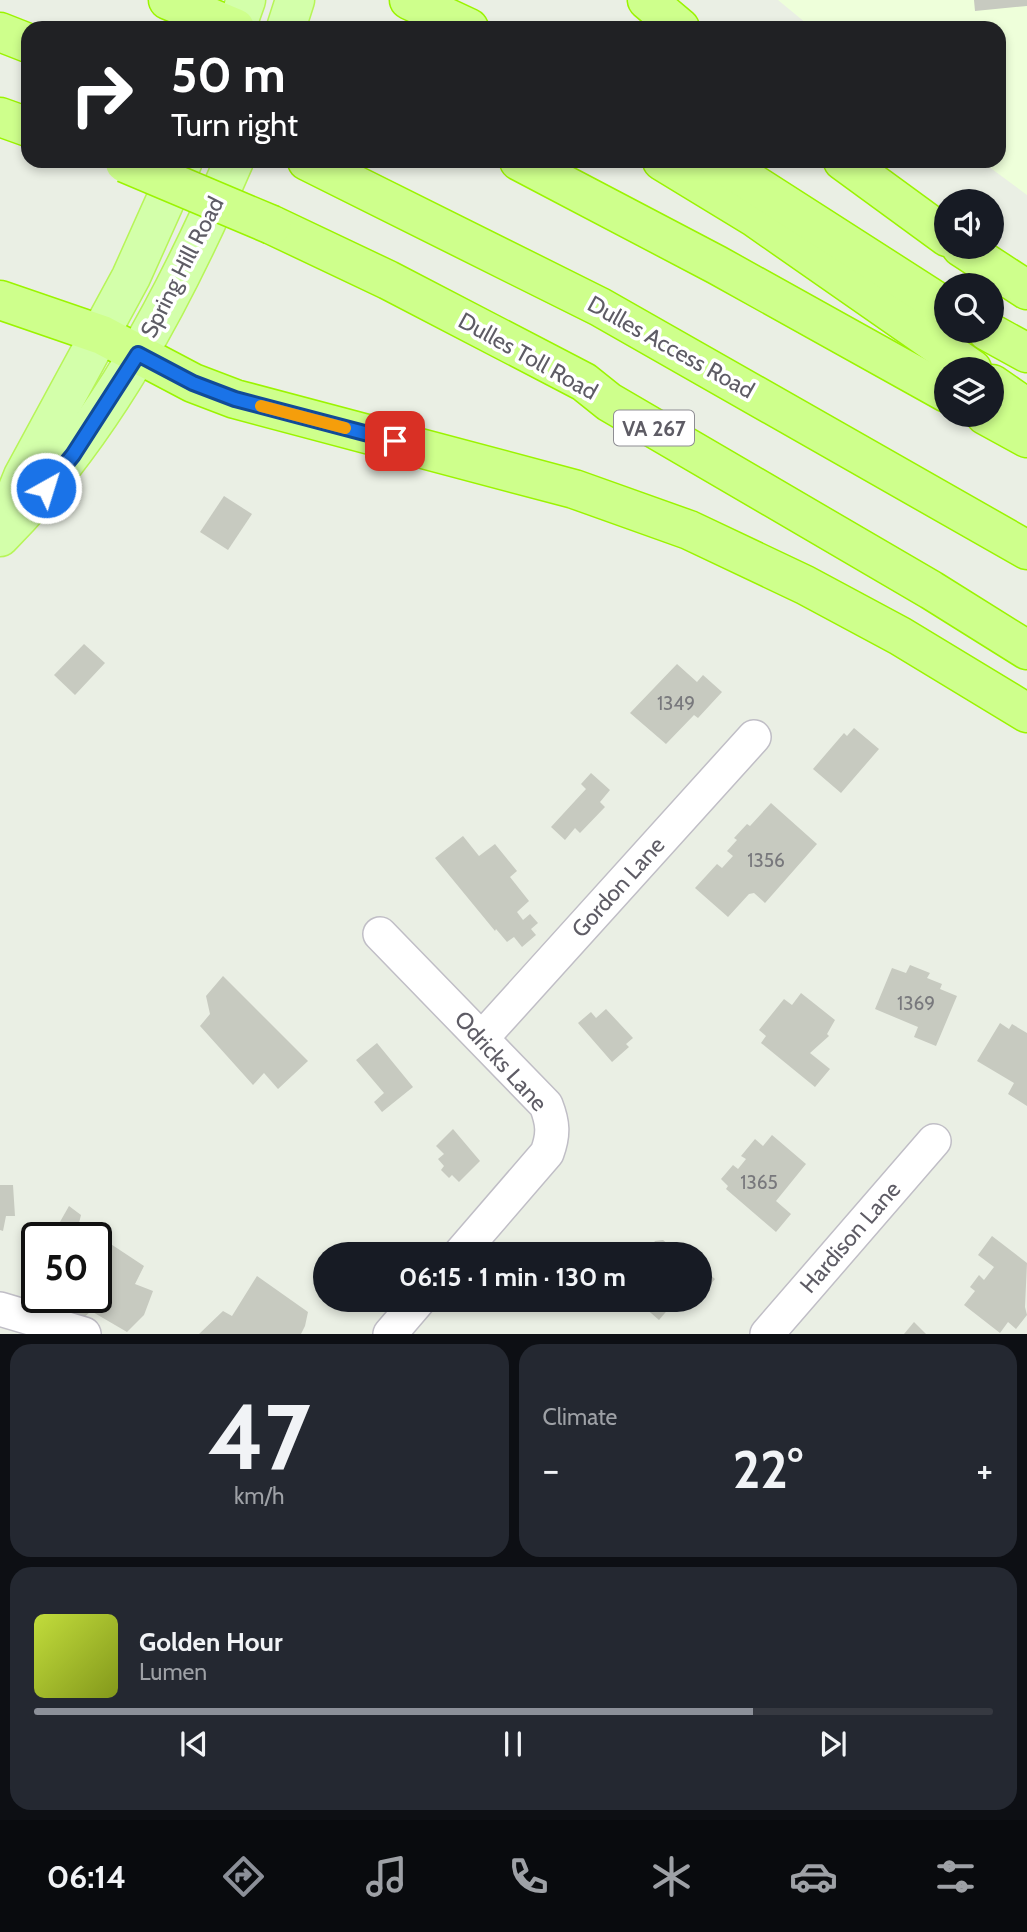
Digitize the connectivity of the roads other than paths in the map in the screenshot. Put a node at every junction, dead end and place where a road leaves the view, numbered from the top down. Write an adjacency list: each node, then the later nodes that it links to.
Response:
1 (246, 0): 8 (main road)
2 (295, 0): 9 (main road)
3 (398, 0): 10 (highway)
4 (409, 0): 11 (highway)
5 (647, 0): 12 (highway)
6 (178, 4): 7 (highway)
7 (218, 21)
8 (238, 21)
9 (288, 21)
10 (430, 21)
11 (454, 21)
12 (672, 21)
13 (0, 32): 14 (highway)
14 (21, 40)
15 (0, 117): 16 (highway)
16 (21, 124)
17 (136, 168): 35 (highway, Dulles Toll Road / VA 267, bridge)
18 (180, 168): 30 (main road, Spring Hill Road)
19 (231, 168): 33 (main road, Spring Hill Road)
20 (321, 168): 42 (highway, Dulles Access Road)
21 (532, 168): 36 (highway)
22 (674, 168): 34 (highway)
23 (729, 168): 29 (highway)
24 (853, 168): 25 (highway)
25 (934, 228)
26 (979, 259): 27 (highway)
27 (1027, 290)
28 (0, 300): 30 (highway)
29 (934, 300)
30 (102, 335): 33 (highway); 41 (main road, Spring Hill Road)
31 (1004, 340): 32 (highway)
32 (1027, 353)
33 (138, 354): 41 (main road, Spring Hill Road); 45 (highway)
34 (955, 357)
35 (584, 382): 43 (highway); 44 (highway, Dulles Toll Road / VA 267)
36 (934, 386)
37 (1004, 392): 38 (highway)
38 (1027, 408)
39 (1004, 425): 40 (highway)
40 (1027, 438)
41 (0, 535)
42 (1027, 550)
43 (1027, 618)
44 (1027, 650)
45 (1027, 713)
46 (754, 737): 48 (street, Gordon Lane)
47 (380, 934): 48 (street, Odricks Lane)
48 (482, 1038): 50 (street, Odricks Lane)
49 (934, 1141): 55 (street, Hardison Lane)
50 (470, 1242)
51 (0, 1309): 53 (street)
52 (409, 1312): 54 (street)
53 (84, 1334)
54 (390, 1334)
55 (767, 1334)

